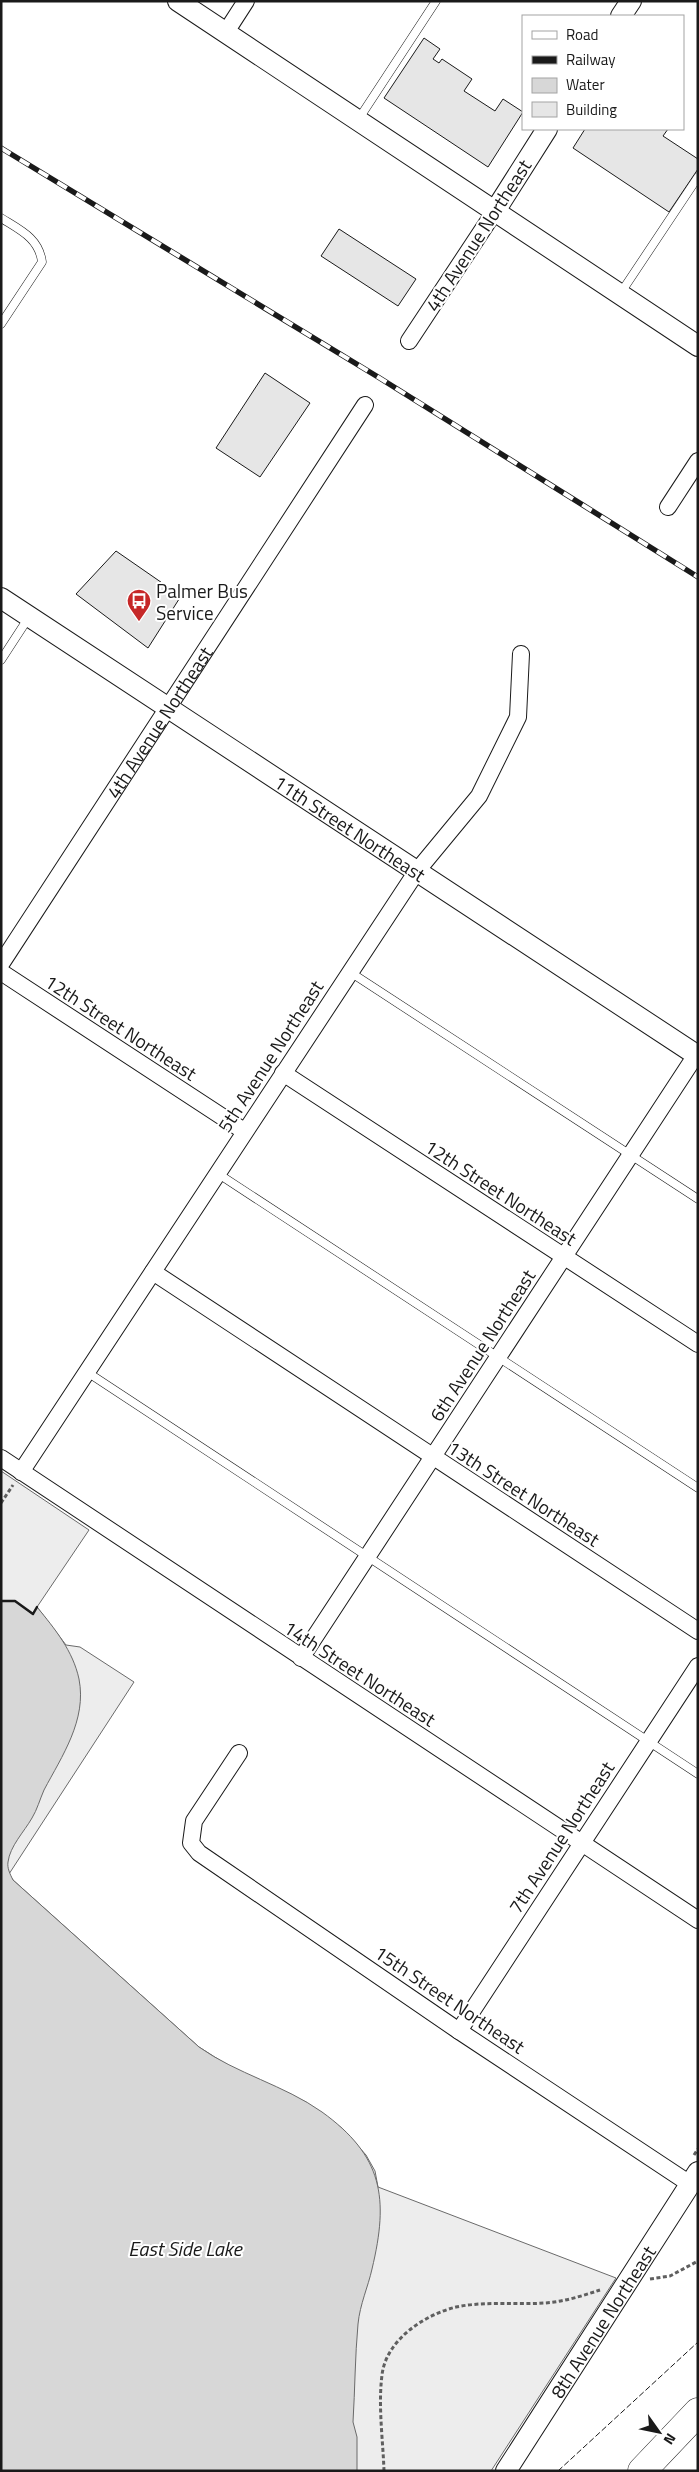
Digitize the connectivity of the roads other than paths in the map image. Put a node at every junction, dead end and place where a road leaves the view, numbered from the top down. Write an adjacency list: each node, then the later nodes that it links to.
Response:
1 (178, 1): 6 (street)
2 (246, 1): 6 (street)
3 (436, 1): 7 (lane)
4 (631, 1): 5 (street)
5 (622, 15)
6 (226, 32): 7 (street)
7 (358, 120): 10 (street)
8 (546, 130): 10 (street, 4th Avenue Northeast)
9 (698, 177): 12 (lane)
10 (495, 210): 12 (street); 14 (street, 4th Avenue Northeast)
11 (1, 218): 13 (lane)
12 (620, 294): 15 (street)
13 (1, 324)
14 (409, 341)
15 (698, 346)
16 (365, 405): 23 (street, 4th Avenue Northeast)
17 (698, 461): 18 (street)
18 (668, 507)
19 (1, 598): 20 (street, 11th Street Northeast)
20 (29, 616): 22 (lane); 23 (street, 11th Street Northeast)
21 (521, 654): 24 (street, 5th Avenue Northeast)
22 (1, 660)
23 (168, 706): 24 (street, 11th Street Northeast); 25 (street, 4th Avenue Northeast)
24 (417, 871): 27 (street, 5th Avenue Northeast); 28 (street, 11th Street Northeast)
25 (1, 964)
26 (1, 972): 30 (street, 12th Street Northeast)
27 (350, 972): 29 (street, 5th Avenue Northeast); 31 (lane)
28 (697, 1055): 31 (street, 6th Avenue Northeast)
29 (283, 1073): 30 (street, 5th Avenue Northeast); 34 (street, 12th Street Northeast)
30 (244, 1131): 32 (street, 5th Avenue Northeast)
31 (631, 1154): 33 (lane); 34 (street, 6th Avenue Northeast)
32 (217, 1173): 35 (street, 5th Avenue Northeast); 37 (lane)
33 (698, 1199)
34 (564, 1256): 36 (street, 12th Street Northeast); 37 (street, 6th Avenue Northeast)
35 (153, 1272): 38 (street, 5th Avenue Northeast); 39 (street, 13th Street Northeast)
36 (698, 1344)
37 (499, 1356): 39 (street, 6th Avenue Northeast); 42 (lane)
38 (87, 1372): 41 (street, 5th Avenue Northeast); 43 (lane)
39 (432, 1457): 43 (street, 6th Avenue Northeast); 44 (street, 13th Street Northeast)
40 (1, 1458): 41 (street, 14th Street Northeast)
41 (21, 1472): 45 (street, 14th Street Northeast)
42 (698, 1488)
43 (367, 1557): 45 (street, 6th Avenue Northeast); 47 (lane)
44 (698, 1631)
45 (301, 1658): 50 (street, 14th Street Northeast)
46 (698, 1666): 47 (street, 7th Avenue Northeast)
47 (648, 1742): 49 (lane); 50 (street, 7th Avenue Northeast)
48 (239, 1754): 52 (street, 15th Street Northeast)
49 (698, 1774)
50 (582, 1843): 51 (street, 14th Street Northeast); 52 (street, 7th Avenue Northeast)
51 (698, 1920)
52 (458, 2031): 53 (street, 15th Street Northeast)
53 (694, 2178): 56 (street, 8th Avenue Northeast)
54 (698, 2412): 57 (highway)
55 (698, 2434): 58 (highway)
56 (506, 2471)
57 (642, 2471)
58 (660, 2471)

